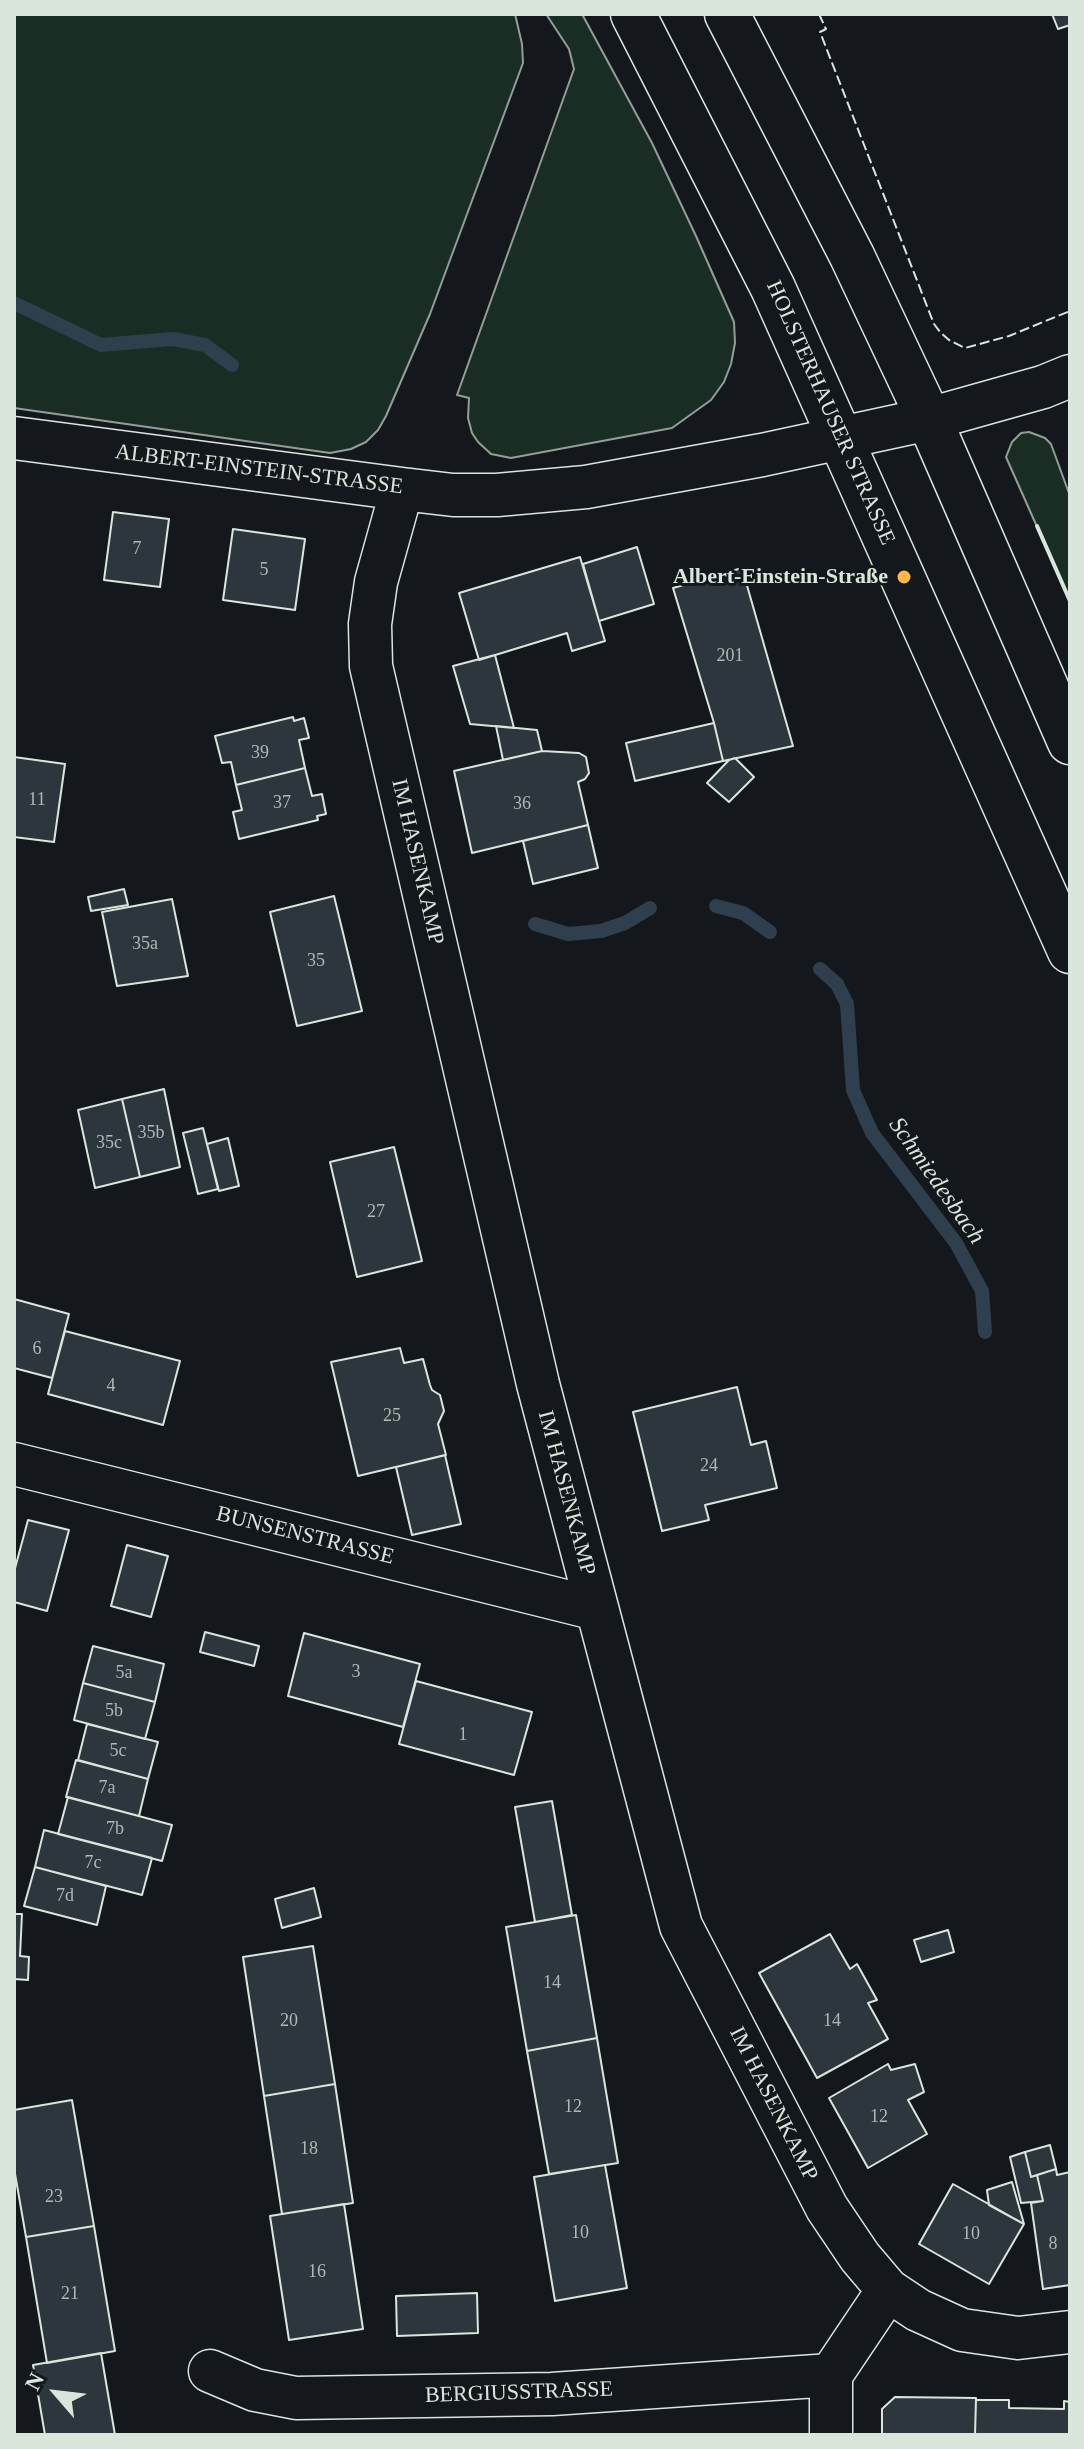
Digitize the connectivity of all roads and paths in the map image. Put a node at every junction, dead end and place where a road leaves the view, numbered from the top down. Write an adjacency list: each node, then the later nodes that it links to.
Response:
1 (633, 14): 6 (main road, HOLSTERHAUSER STRASSE)
2 (727, 14): 4 (main road)
3 (1070, 376): 4 (street, ALBERT-EINSTEIN-STRASSE)
4 (929, 419): 6 (street, ALBERT-EINSTEIN-STRASSE); 8 (main road)
5 (14, 438): 7 (street, ALBERT-EINSTEIN-STRASSE)
6 (840, 438): 7 (street, ALBERT-EINSTEIN-STRASSE); 9 (main road, HOLSTERHAUSER STRASSE)
7 (402, 489): 11 (street, IM HASENKAMP)
8 (1070, 742)
9 (1070, 951)
10 (14, 1464): 11 (street, BUNSENSTRASSE)
11 (597, 1609): 12 (street, IM HASENKAMP)
12 (888, 2290): 13 (street); 15 (street)
13 (1070, 2332)
14 (210, 2371): 15 (street, BERGIUSSTRASSE)
15 (831, 2375): 16 (street)
16 (831, 2435)

